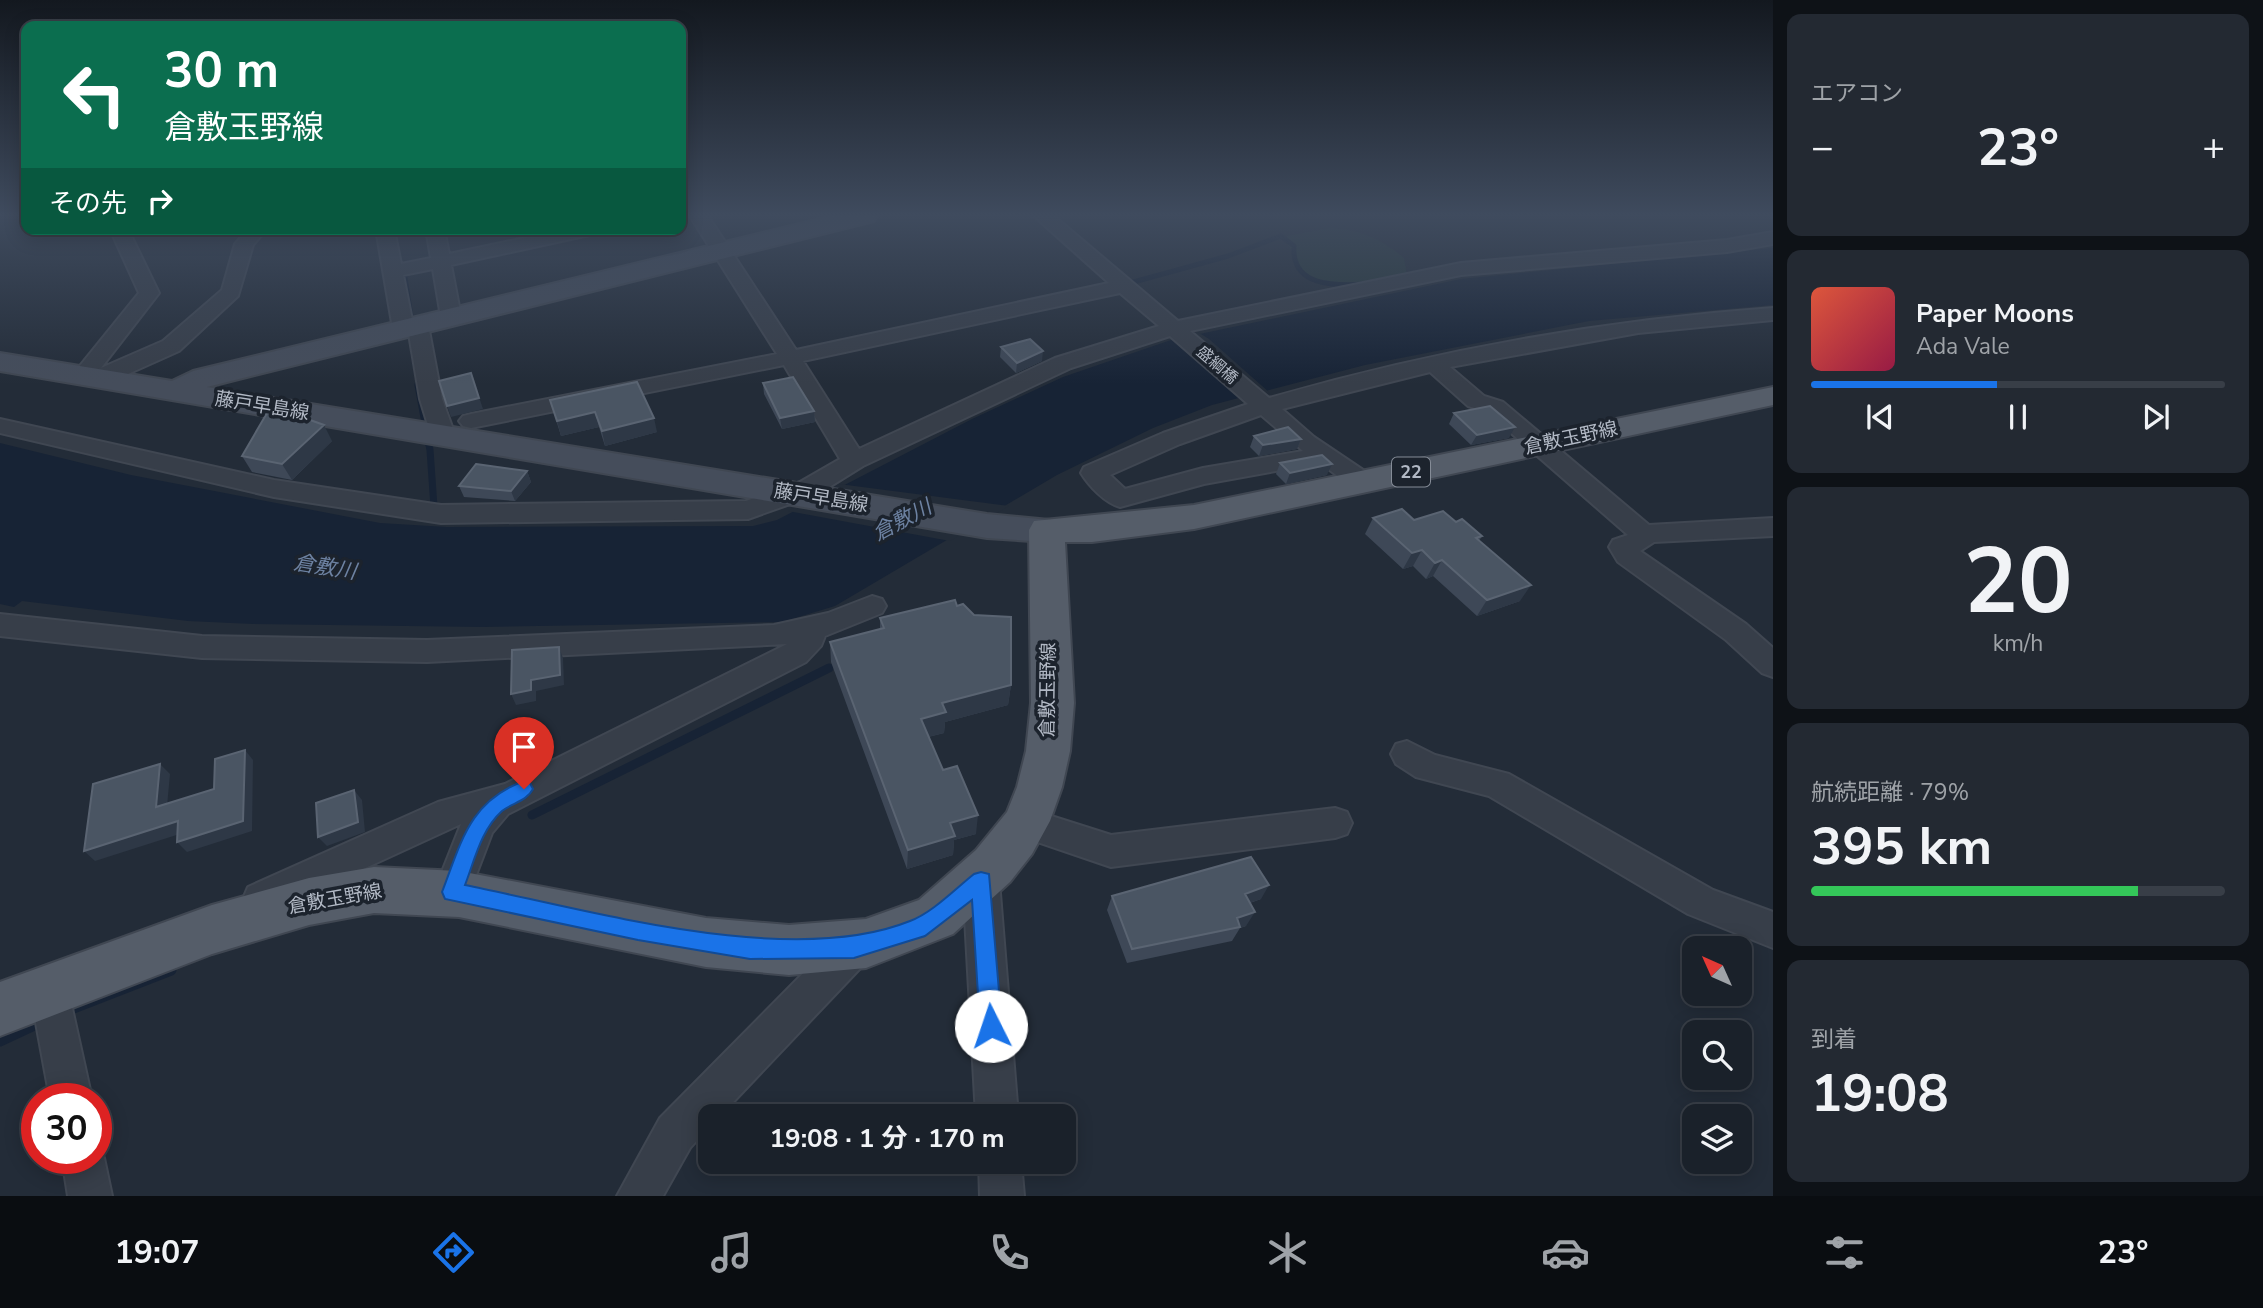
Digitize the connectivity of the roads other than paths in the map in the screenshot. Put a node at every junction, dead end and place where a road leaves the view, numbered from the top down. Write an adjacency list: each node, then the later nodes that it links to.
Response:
1 (139, 272): 17 (street)
2 (236, 272): 17 (street)
3 (398, 272): 12 (street)
4 (442, 272): 11 (street)
5 (638, 272): 11 (main road, 藤戸早島線)
6 (737, 272): 14 (street)
7 (1108, 272): 9 (street, 盛綱橋)
8 (1448, 272): 13 (street)
9 (1125, 286): 13 (street, 盛綱橋); 14 (street)
10 (1773, 314): 16 (street)
11 (451, 317): 12 (main road, 藤戸早島線)
12 (411, 327): 18 (main road, 藤戸早島線); 22 (street)
13 (1175, 329): 20 (street, 盛綱橋); 25 (street)
14 (790, 357): 22 (street); 25 (street)
15 (0, 362): 17 (main road)
16 (1434, 364): 20 (street); 23 (street)
17 (96, 378): 18 (main road)
18 (178, 392): 22 (main road, 藤戸早島線)
19 (1773, 396): 23 (main road, 倉敷玉野線 / 22)
20 (1261, 403): 24 (street, 盛綱橋); 24 (street)
21 (0, 426): 27 (street)
22 (442, 430): 27 (main road, 藤戸早島線)
23 (1537, 445): 26 (main road, 倉敷玉野線 / 22); 30 (street)
24 (1324, 455): 26 (street, 盛綱橋)
25 (854, 461): 27 (street)
26 (1363, 482): 29 (main road, 倉敷玉野線 / 22)
27 (800, 495): 29 (main road, 藤戸早島線)
28 (1773, 527): 30 (street)
29 (1047, 530): 37 (main road, 倉敷玉野線)
30 (1643, 534): 34 (street)
31 (872, 606): 33 (street)
32 (1, 626): 33 (street)
33 (807, 628): 36 (street)
34 (1773, 665)
35 (1407, 754): 41 (street)
36 (506, 797): 40 (street); 42 (street)
37 (1026, 823): 38 (street); 39 (main road, 倉敷玉野線)
38 (1335, 823)
39 (981, 881): 43 (main road, 倉敷玉野線); 47 (street)
40 (452, 892): 42 (main road, 倉敷玉野線); 43 (main road, 倉敷玉野線)
41 (1773, 930)
42 (181, 940): 44 (main road, 倉敷玉野線)
43 (854, 948): 51 (street)
44 (53, 1008): 45 (main road, 倉敷玉野線); 46 (street)
45 (0, 1009)
46 (68, 1083)
47 (996, 1104)
48 (86, 1174): 50 (street)
49 (1001, 1174): 52 (street)
50 (90, 1196)
51 (639, 1196)
52 (1002, 1196)

